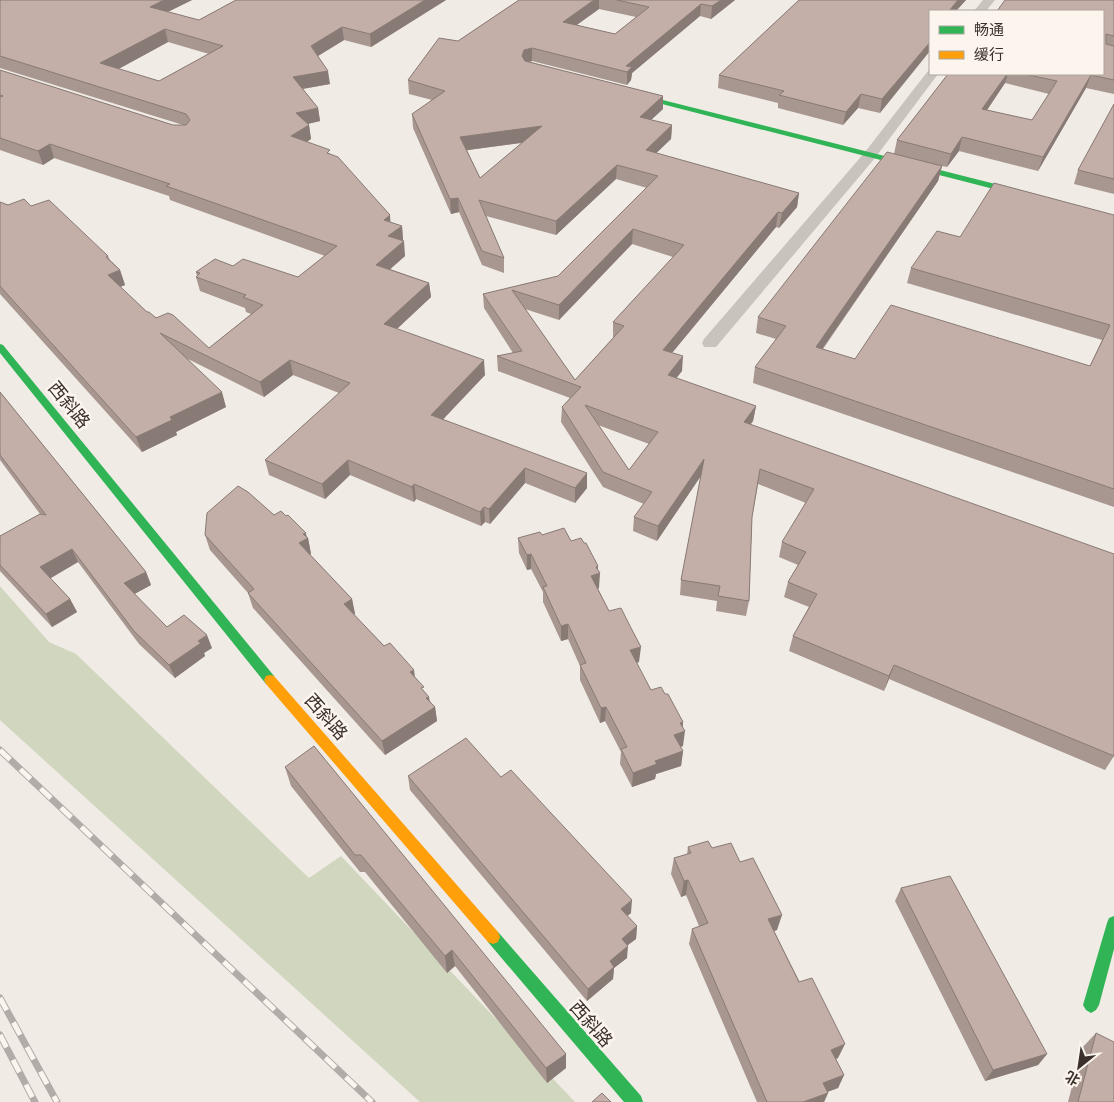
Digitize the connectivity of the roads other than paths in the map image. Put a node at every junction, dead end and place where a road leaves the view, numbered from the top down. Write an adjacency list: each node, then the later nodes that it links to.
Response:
1 (989, 0): 2 (street)
2 (981, 10)
3 (931, 75): 5 (street)
4 (619, 90): 5 (street)
5 (870, 155): 6 (street); 7 (street)
6 (1039, 198)
7 (710, 343)
8 (0, 348): 11 (street, 西斜路)
9 (1114, 923): 10 (street)
10 (1091, 1005)
11 (635, 1102)

